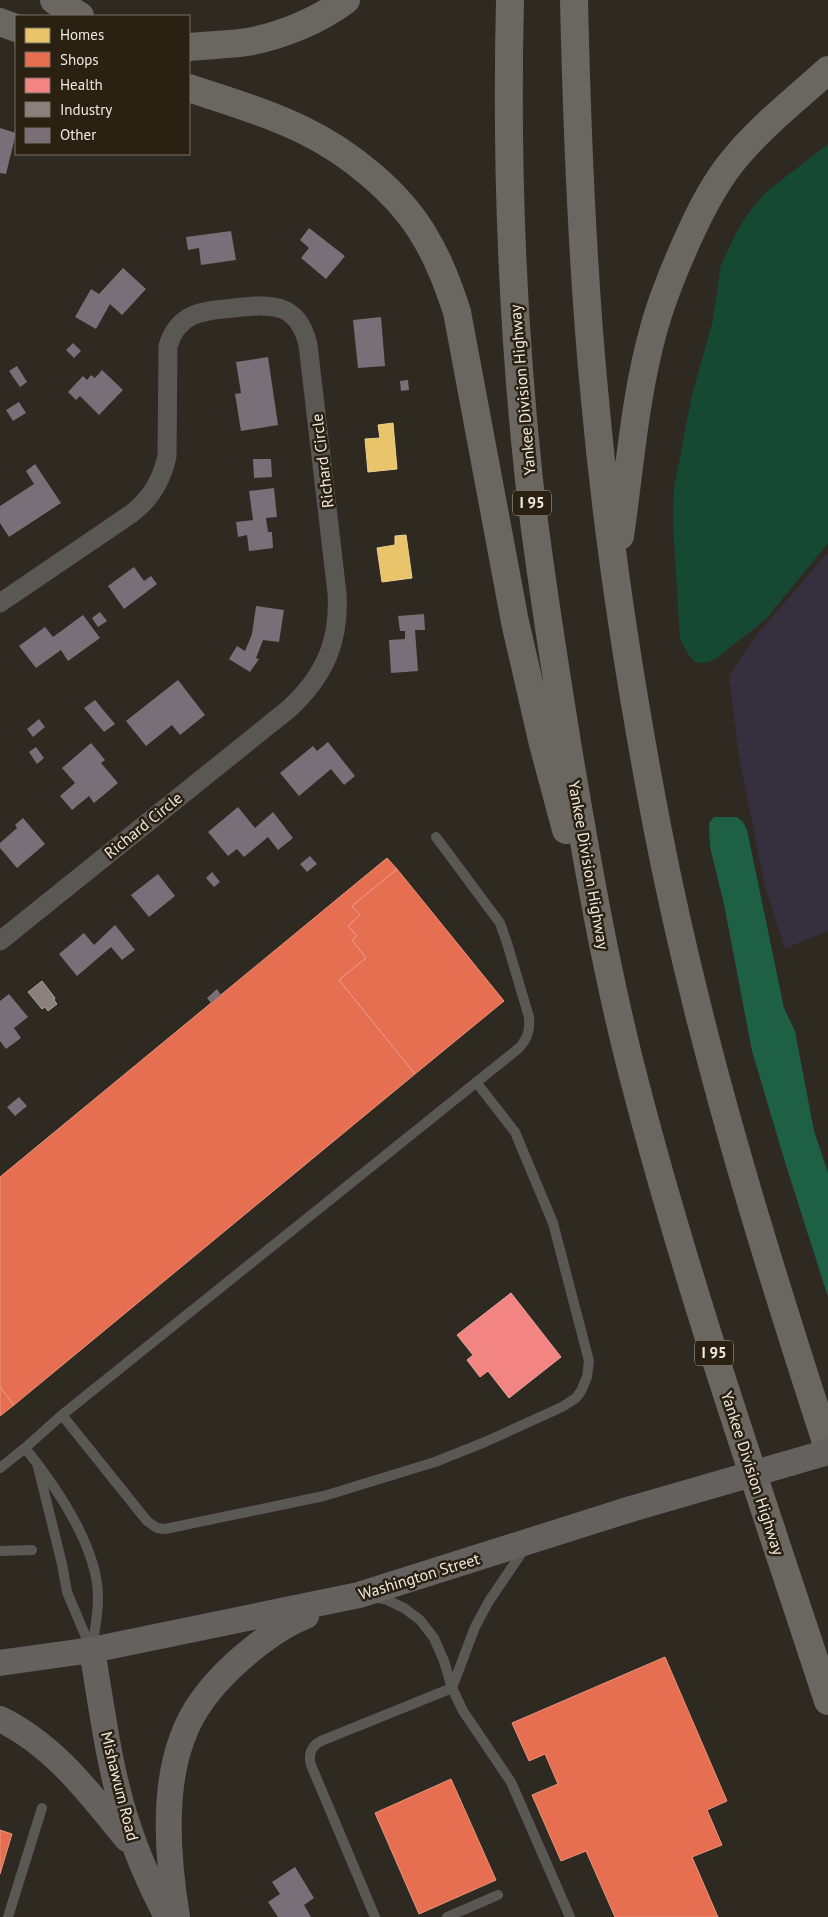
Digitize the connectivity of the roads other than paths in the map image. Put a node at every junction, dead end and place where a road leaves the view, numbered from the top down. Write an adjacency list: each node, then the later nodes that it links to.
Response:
1 (54, 0): 5 (highway)
2 (346, 0): 8 (highway)
3 (510, 0): 15 (highway, Yankee Division Highway / I 95)
4 (574, 0): 11 (highway)
5 (78, 15)
6 (0, 22): 7 (highway)
7 (15, 28)
8 (190, 47)
9 (828, 70): 11 (highway)
10 (190, 88): 15 (highway)
11 (615, 572): 17 (highway)
12 (0, 603): 14 (street, Richard Circle)
13 (436, 838): 16 (lane)
14 (0, 941)
15 (614, 1000): 31 (highway, Yankee Division Highway / I 95)
16 (476, 1082): 19 (lane); 19 (lane)
17 (763, 1246): 18 (highway); 21 (highway)
18 (828, 1397)
19 (62, 1415): 20 (lane)
20 (25, 1448): 22 (lane); 23 (lane)
21 (828, 1450): 24 (main road, Washington Street, bridge)
22 (37, 1462): 28 (lane); 28 (lane)
23 (0, 1468)
24 (528, 1543): 27 (main road, Washington Street); 30 (lane)
25 (32, 1550): 26 (lane)
26 (0, 1551)
27 (359, 1595): 28 (main road, Washington Street); 30 (lane); 38 (main road)
28 (92, 1650): 29 (main road, Washington Street); 34 (main road, Mishawum Road)
29 (0, 1663)
30 (452, 1688): 39 (lane); 41 (lane)
31 (828, 1701)
32 (0, 1719): 34 (main road)
33 (42, 1808): 36 (lane)
34 (136, 1850): 37 (main road, Mishawum Road)
35 (498, 1895): 40 (lane)
36 (8, 1917)
37 (167, 1917)
38 (177, 1917)
39 (375, 1917)
40 (447, 1917)
41 (570, 1917)

